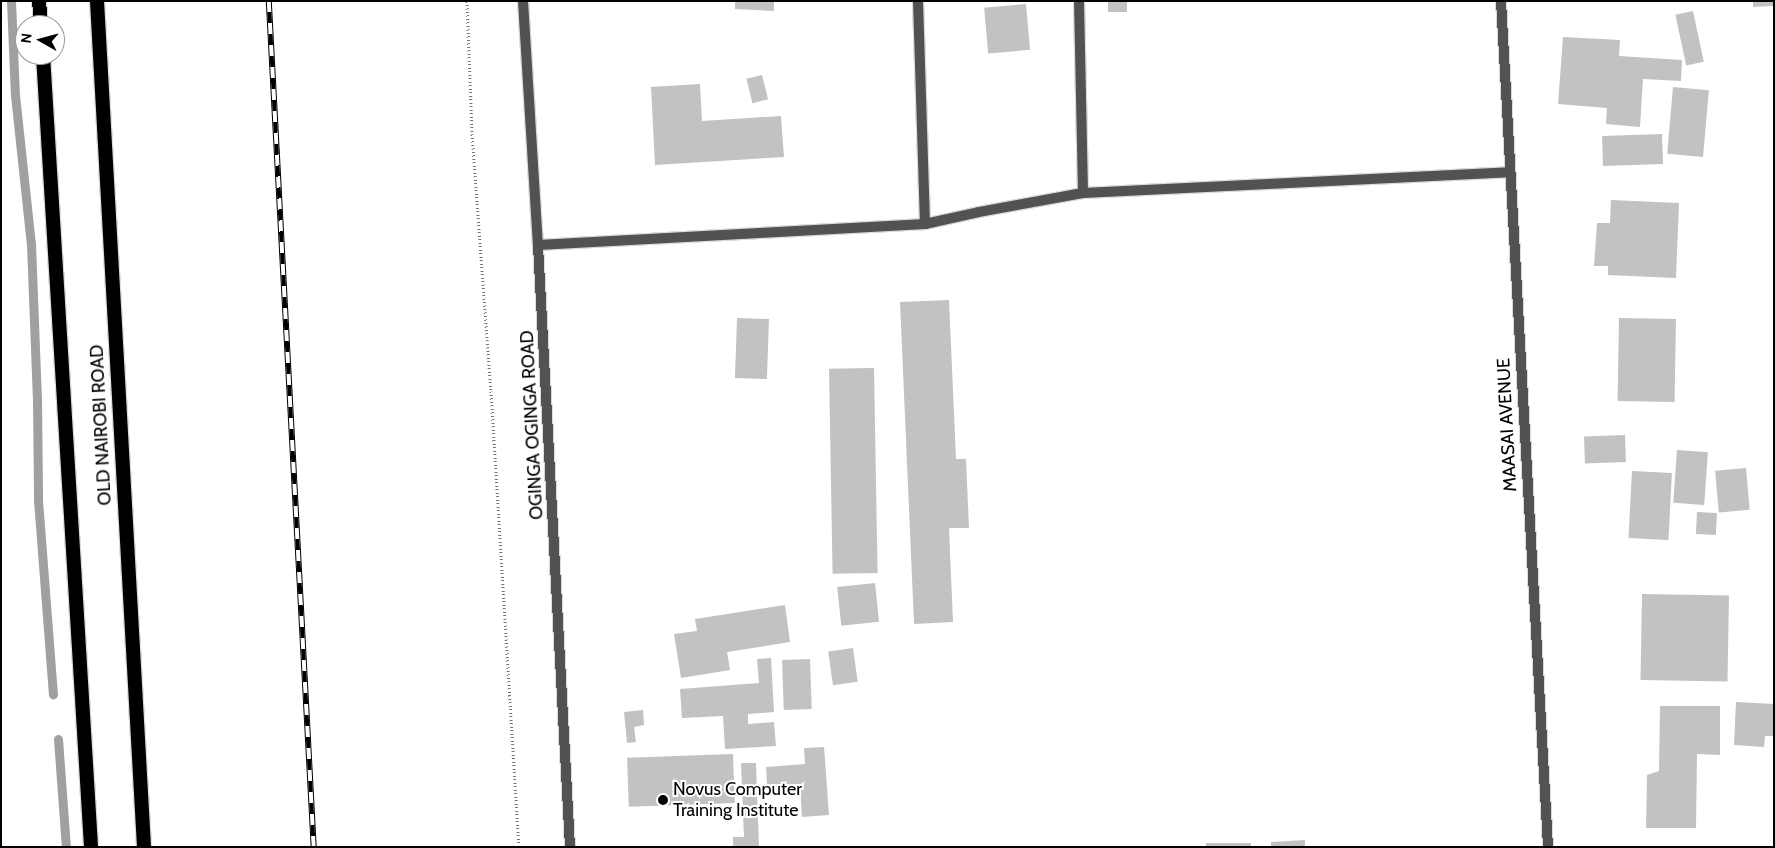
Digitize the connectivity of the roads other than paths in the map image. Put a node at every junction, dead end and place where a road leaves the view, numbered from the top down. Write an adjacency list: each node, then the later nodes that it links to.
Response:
1 (39, 1): 7 (highway)
2 (97, 1): 14 (highway, OLD NAIROBI ROAD)
3 (523, 1): 12 (street, OGINGA OGINGA ROAD)
4 (918, 1): 11 (street)
5 (1079, 1): 10 (street)
6 (1501, 1): 9 (street, MAASAI AVENUE)
7 (40, 15)
8 (43, 65): 13 (highway, OLD NAIROBI ROAD)
9 (1509, 172): 10 (street); 16 (street, MAASAI AVENUE)
10 (1083, 193): 11 (street)
11 (925, 224): 12 (street)
12 (538, 245): 15 (street, OGINGA OGINGA ROAD)
13 (92, 847)
14 (144, 847)
15 (570, 847)
16 (1548, 847)

